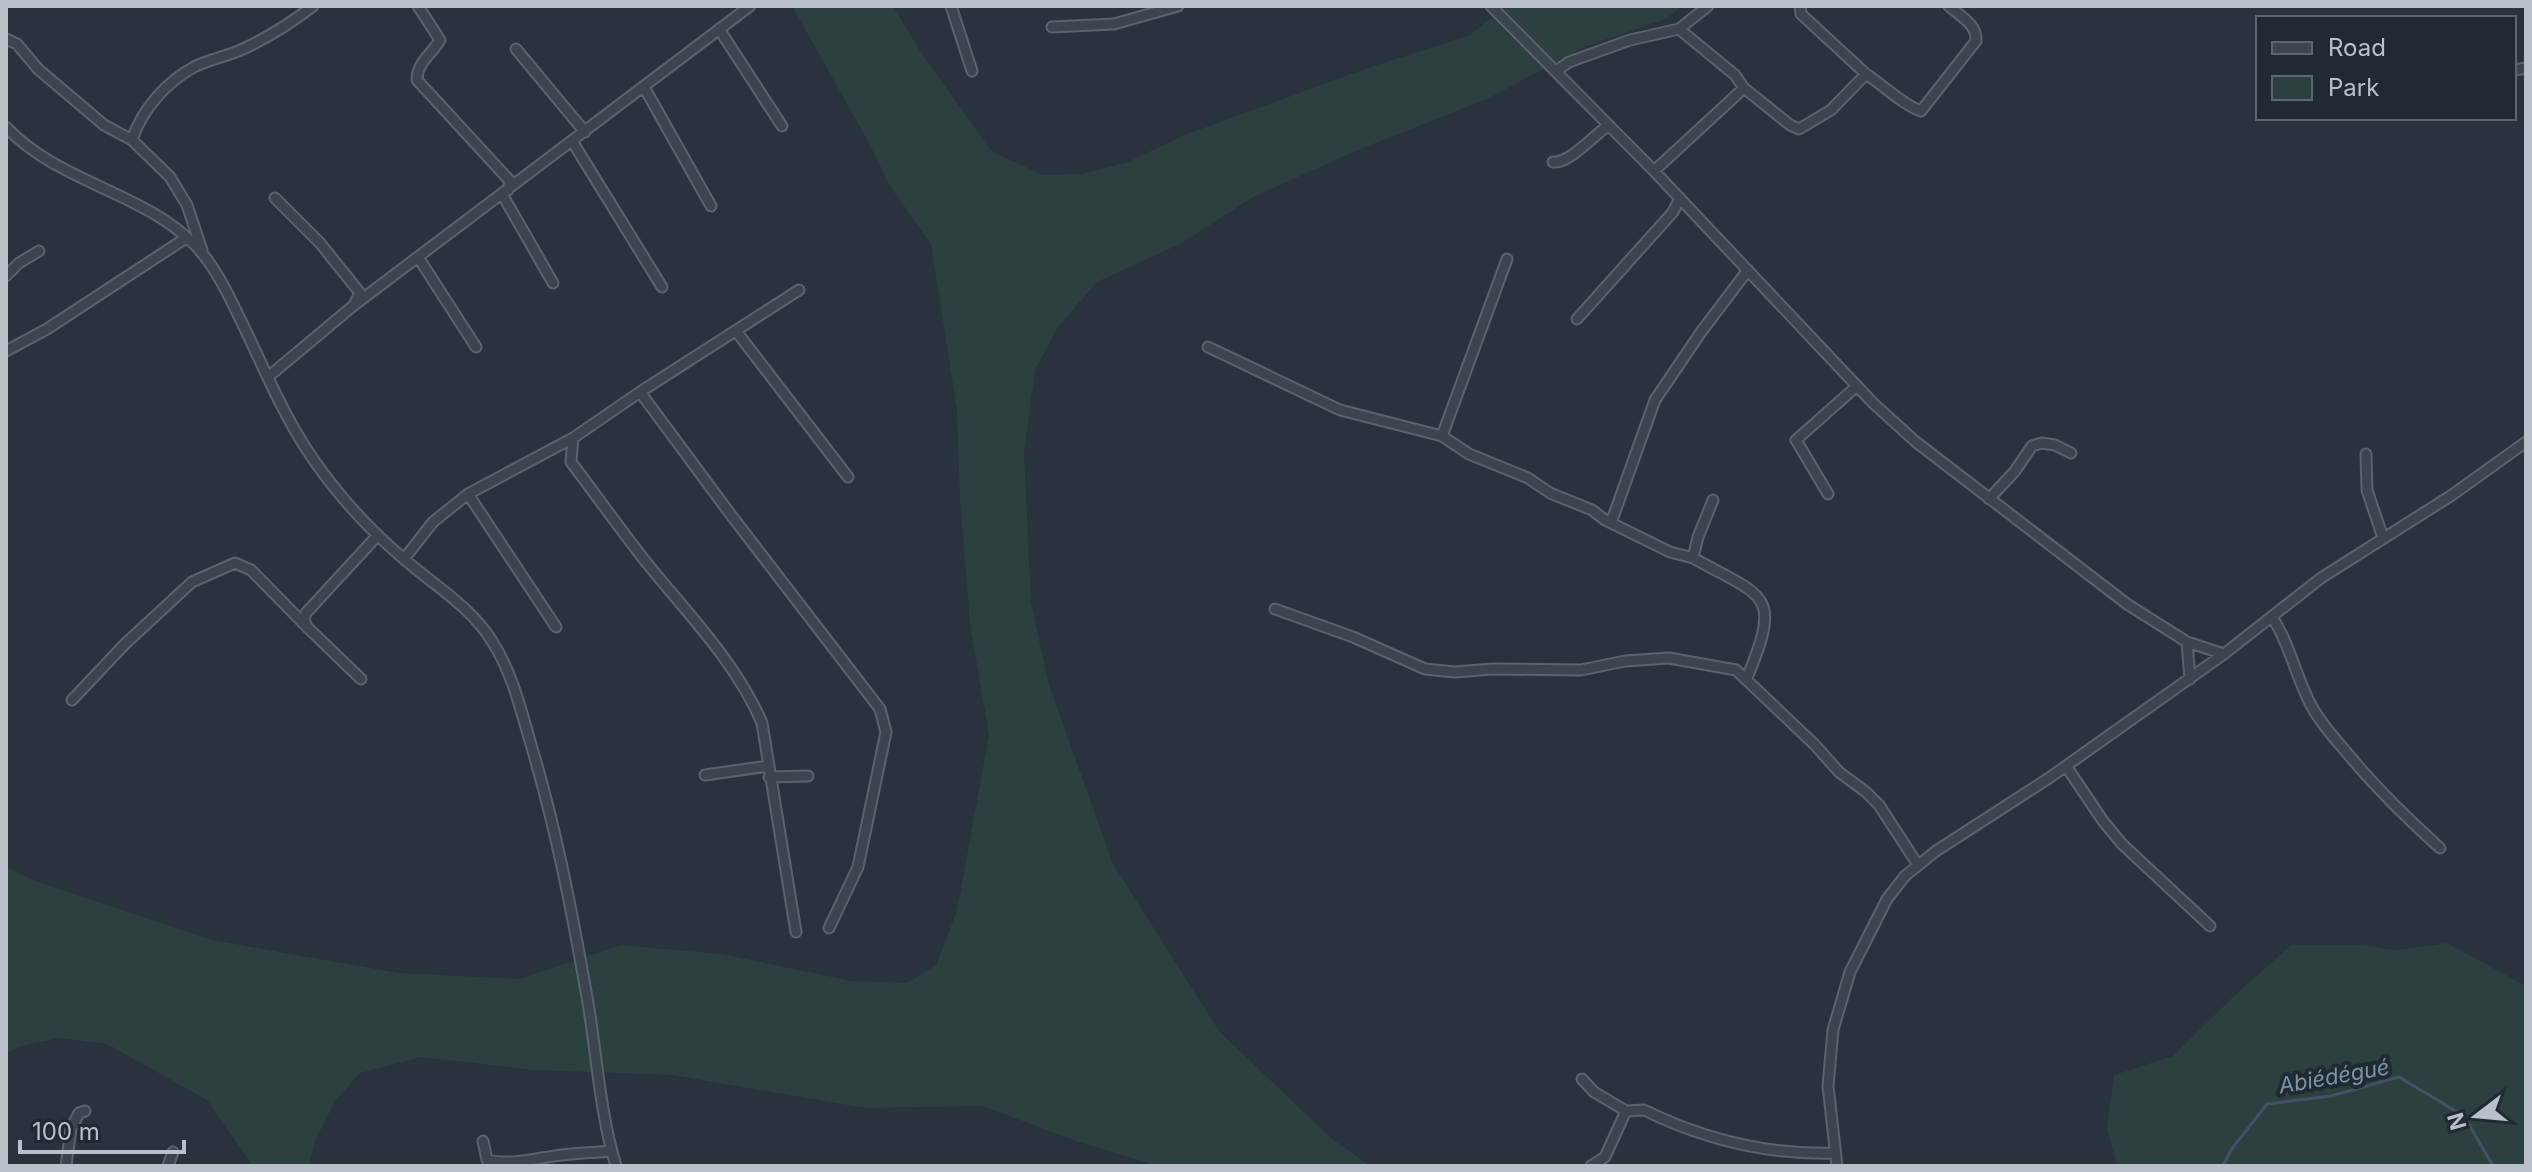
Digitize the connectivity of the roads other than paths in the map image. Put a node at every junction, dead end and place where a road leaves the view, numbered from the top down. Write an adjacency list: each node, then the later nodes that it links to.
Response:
1 (313, 6): 24 (street)
2 (418, 6): 28 (street)
3 (750, 6): 11 (street)
4 (951, 6): 15 (street)
5 (1178, 6): 10 (street)
6 (1491, 6): 16 (street)
7 (1708, 6): 12 (street)
8 (1800, 6): 17 (street)
9 (1949, 6): 17 (street)
10 (1052, 27)
11 (719, 29): 18 (street); 21 (street)
12 (1679, 29): 16 (street); 19 (street)
13 (6, 39): 24 (street)
14 (516, 49): 23 (street)
15 (972, 71)
16 (1556, 71): 20 (street)
17 (1866, 74): 19 (street)
18 (644, 87): 23 (street); 31 (street)
19 (1744, 88): 27 (street)
20 (1609, 125): 26 (street); 27 (street)
21 (782, 126)
22 (6, 127): 32 (street)
23 (585, 132): 25 (street)
24 (132, 140): 34 (street)
25 (572, 141): 28 (street); 40 (street)
26 (1553, 162)
27 (1654, 171): 30 (street)
28 (505, 192): 35 (street); 39 (street)
29 (275, 198): 42 (street)
30 (1680, 198): 37 (street); 43 (street)
31 (711, 206)
32 (186, 238): 34 (street); 47 (street)
33 (39, 251): 38 (street)
34 (204, 256): 48 (street)
35 (418, 257): 42 (street); 45 (street)
36 (1507, 259): 51 (street)
37 (1748, 270): 49 (street); 61 (street)
38 (6, 276)
39 (553, 283)
40 (662, 287)
41 (799, 290): 44 (street)
42 (353, 306): 48 (street)
43 (1577, 319)
44 (736, 331): 50 (street); 56 (street)
45 (476, 347)
46 (1208, 347): 51 (street)
47 (6, 351)
48 (268, 377): 62 (street)
49 (1857, 386): 58 (street); 59 (street)
50 (640, 392): 52 (street); 84 (street)
51 (1442, 436): 61 (street)
52 (573, 438): 57 (street); 76 (street)
53 (2526, 442): 63 (street)
54 (2071, 453): 59 (street)
55 (2366, 454): 63 (street)
56 (848, 477)
57 (468, 494): 65 (street); 69 (street)
58 (1828, 494)
59 (1989, 499): 70 (street)
60 (1713, 500): 64 (street)
61 (1611, 523): 64 (street)
62 (378, 535): 65 (street); 68 (street)
63 (2383, 538): 67 (street)
64 (1693, 558): 72 (street)
65 (404, 559): 90 (street)
66 (1275, 609): 72 (street)
67 (2272, 617): 71 (street); 81 (street)
68 (307, 627): 73 (street); 75 (street)
69 (556, 627)
70 (2187, 642): 71 (street); 74 (street)
71 (2224, 654): 74 (street)
72 (1747, 678): 82 (street)
73 (361, 679)
74 (2190, 679): 77 (street)
75 (72, 700)
76 (768, 766): 78 (street); 80 (street)
77 (2066, 766): 82 (street); 83 (street)
78 (705, 775)
79 (808, 776): 80 (street)
80 (769, 777): 85 (street)
81 (2440, 848)
82 (1918, 865): 92 (street)
83 (2210, 926)
84 (829, 928)
85 (796, 932)
86 (1582, 1079): 88 (street)
87 (85, 1111): 93 (street)
88 (1626, 1111): 92 (street); 96 (street)
89 (483, 1141): 90 (street)
90 (611, 1151): 95 (street)
91 (173, 1152): 94 (street)
92 (1835, 1153): 97 (street)
93 (66, 1166)
94 (168, 1166)
95 (616, 1166)
96 (1591, 1166)
97 (1837, 1166)

